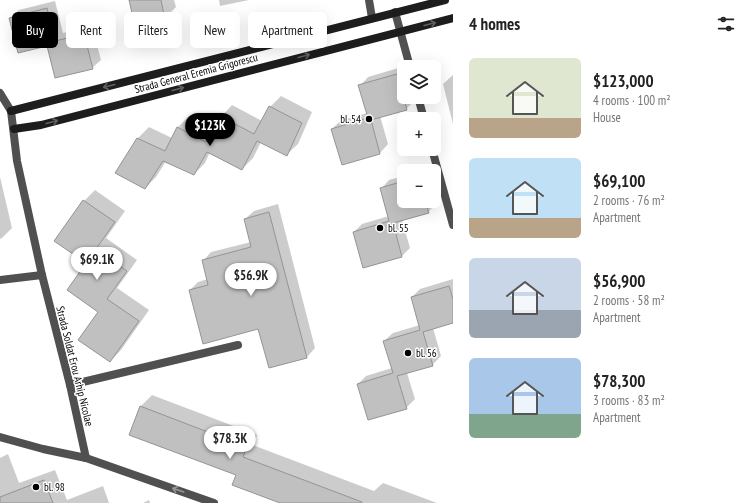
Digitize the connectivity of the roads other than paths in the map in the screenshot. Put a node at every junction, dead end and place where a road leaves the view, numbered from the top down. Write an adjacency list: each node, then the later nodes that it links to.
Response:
1 (369, 0): 4 (street)
2 (445, 0): 3 (street, Strada General Eremia Grigorescu)
3 (395, 12): 4 (street, Strada General Eremia Grigorescu); 6 (street)
4 (372, 18): 9 (street, Strada General Eremia Grigorescu, one-way to 9)
5 (453, 18): 6 (street, Strada General Eremia Grigorescu, one-way to 5)
6 (400, 32): 7 (street); 10 (street, Strada General Eremia Grigorescu, one-way to 6)
7 (408, 60)
8 (0, 93): 9 (street, Strada Soldat Erou Arhip Nicolae)
9 (11, 111): 10 (street, Strada Soldat Erou Arhip Nicolae)
10 (14, 129): 13 (street, Strada Soldat Erou Arhip Nicolae)
11 (434, 156): 12 (street)
12 (453, 225)
13 (42, 275): 14 (street); 16 (street, Strada Soldat Erou Arhip Nicolae)
14 (0, 280)
15 (238, 345): 16 (street)
16 (70, 385): 18 (street, Strada Soldat Erou Arhip Nicolae)
17 (0, 437): 18 (street)
18 (86, 458): 19 (street, one-way to 18)
19 (205, 501): 20 (street)
20 (214, 503)

